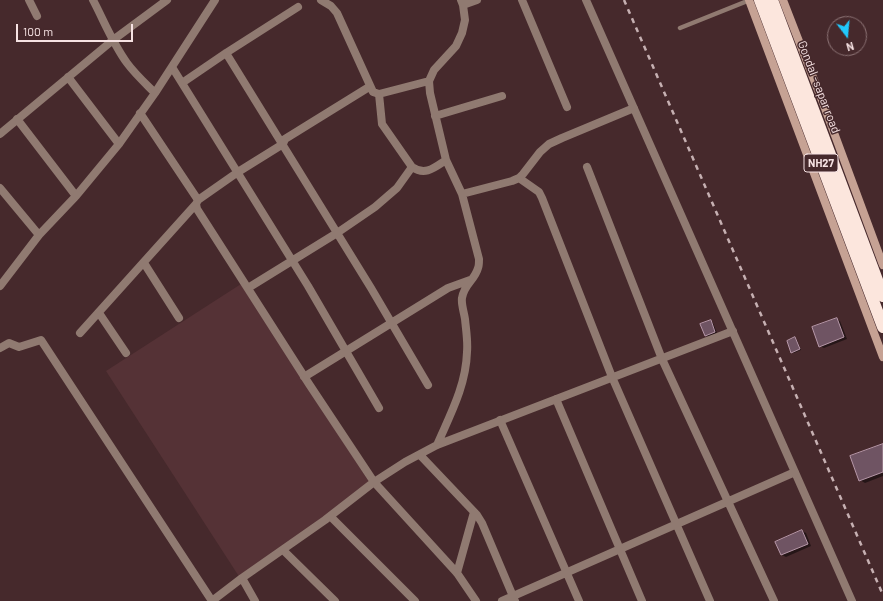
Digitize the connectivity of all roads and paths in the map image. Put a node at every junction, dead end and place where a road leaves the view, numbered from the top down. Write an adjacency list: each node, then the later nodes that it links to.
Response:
1 (29, 0): 15 (street)
2 (93, 0): 17 (street)
3 (167, 0): 17 (street)
4 (216, 0): 19 (street)
5 (320, 0): 23 (street)
6 (477, 0): 13 (street)
7 (522, 0): 27 (street)
8 (586, 0): 28 (street)
9 (750, 0): 16 (lane); 62 (street)
10 (760, 0): 56 (highway, NH27)
11 (772, 0): 52 (highway, Gondal -sapar road / NH27)
12 (783, 0): 48 (street)
13 (462, 3): 21 (street)
14 (298, 7): 18 (street)
15 (37, 16)
16 (680, 28)
17 (113, 40): 20 (street); 24 (street)
18 (226, 53): 22 (street); 34 (street)
19 (172, 66): 22 (street); 24 (street)
20 (68, 77): 31 (street); 33 (street)
21 (429, 81): 25 (street); 30 (street)
22 (182, 83): 38 (street)
23 (369, 87): 25 (street); 34 (street)
24 (155, 93): 29 (street)
25 (378, 94): 36 (street)
26 (502, 96): 30 (street)
27 (566, 108)
28 (634, 108): 39 (street); 57 (street)
29 (140, 113): 33 (street); 43 (street)
30 (435, 116): 35 (street)
31 (17, 119): 32 (street); 42 (street)
32 (0, 134)
33 (119, 144): 42 (street)
34 (283, 144): 38 (street); 44 (street)
35 (446, 160): 36 (street); 41 (street)
36 (412, 166): 44 (street)
37 (587, 167): 63 (street)
38 (238, 172): 43 (street); 46 (street)
39 (519, 178): 41 (street); 65 (street)
40 (0, 188): 45 (street)
41 (462, 194): 49 (street)
42 (76, 196): 45 (street)
43 (197, 202): 47 (street); 51 (street)
44 (336, 233): 46 (street); 55 (street)
45 (39, 235): 50 (street)
46 (292, 260): 51 (street); 60 (street)
47 (144, 263): 53 (street); 54 (street)
48 (883, 265)
49 (470, 280): 55 (street); 70 (street)
50 (0, 286)
51 (248, 288): 64 (street)
52 (883, 296)
53 (99, 312): 58 (street); 61 (street)
54 (179, 318)
55 (392, 323): 60 (street); 66 (street)
56 (883, 327)
57 (733, 331): 63 (street); 72 (street)
58 (80, 333)
59 (0, 348): 84 (street)
60 (346, 351): 64 (street); 68 (street)
61 (126, 353)
62 (883, 357)
63 (662, 358): 65 (street); 74 (street)
64 (304, 377): 73 (street)
65 (612, 377): 67 (street); 77 (street)
66 (428, 385)
67 (556, 399): 69 (street); 78 (street)
68 (378, 408)
69 (500, 420): 70 (street); 80 (street)
70 (437, 445): 71 (street)
71 (420, 455): 73 (street); 75 (street)
72 (795, 472): 74 (street); 94 (street)
73 (374, 482): 76 (street); 81 (street)
74 (728, 501): 77 (street); 93 (street)
75 (474, 512): 81 (street); 83 (street)
76 (330, 516): 79 (street); 87 (street)
77 (676, 524): 78 (street); 92 (street)
78 (620, 549): 80 (street); 91 (street)
79 (283, 550): 82 (street); 86 (street)
80 (566, 572): 83 (street); 90 (street)
81 (457, 573): 88 (street)
82 (242, 578): 84 (street); 85 (street)
83 (514, 598): 89 (street)
84 (212, 601)
85 (255, 601)
86 (335, 601)
87 (415, 601)
88 (476, 601)
89 (502, 601)
90 (579, 601)
91 (642, 601)
92 (710, 601)
93 (774, 601)
94 (852, 601)

